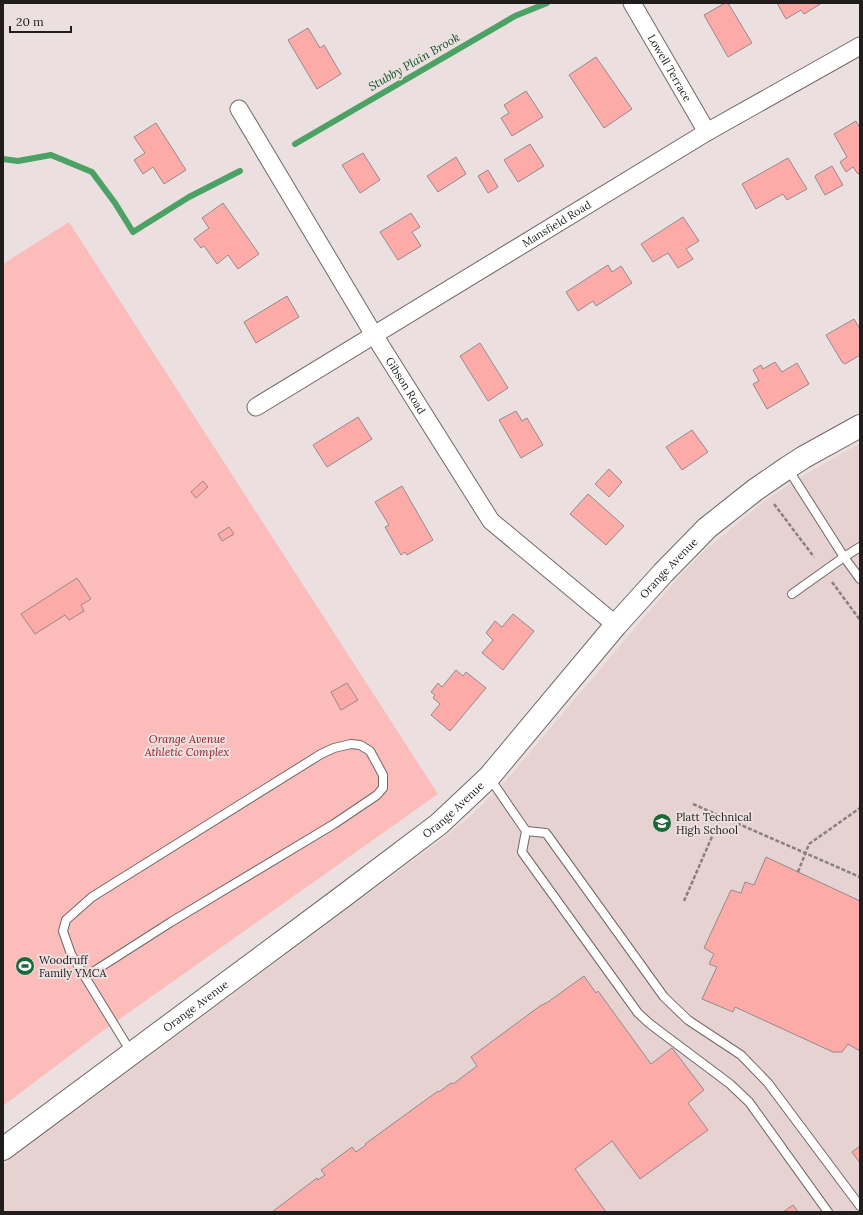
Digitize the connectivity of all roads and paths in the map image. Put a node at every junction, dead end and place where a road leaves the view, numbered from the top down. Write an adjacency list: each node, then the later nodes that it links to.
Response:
1 (632, 3): 4 (street, Lowell Terrace)
2 (860, 46): 4 (street, Mansfield Road)
3 (239, 109): 5 (street, Gibson Road)
4 (707, 132): 5 (street, Mansfield Road)
5 (374, 335): 6 (street, Mansfield Road); 17 (street, Gibson Road)
6 (256, 408)
7 (860, 426): 8 (main road, Orange Avenue)
8 (787, 468): 11 (lane); 17 (main road, Orange Avenue)
9 (774, 504): 12 (path)
10 (860, 547): 11 (lane)
11 (844, 556): 13 (lane); 15 (lane)
12 (814, 557)
13 (860, 579)
14 (832, 581): 16 (path)
15 (792, 594)
16 (860, 620)
17 (616, 625): 18 (main road, Orange Avenue)
18 (489, 777): 22 (lane); 28 (main road, Orange Avenue)
19 (693, 804): 21 (path)
20 (860, 808): 23 (path)
21 (721, 816): 23 (path); 26 (path)
22 (526, 831): 30 (lane); 31 (lane)
23 (806, 853): 24 (path); 25 (path)
24 (798, 872)
25 (860, 877)
26 (684, 901)
27 (85, 977): 27 (lane); 28 (lane)
28 (132, 1053): 29 (main road, Orange Avenue)
29 (3, 1149)
30 (860, 1206)
31 (828, 1212)

